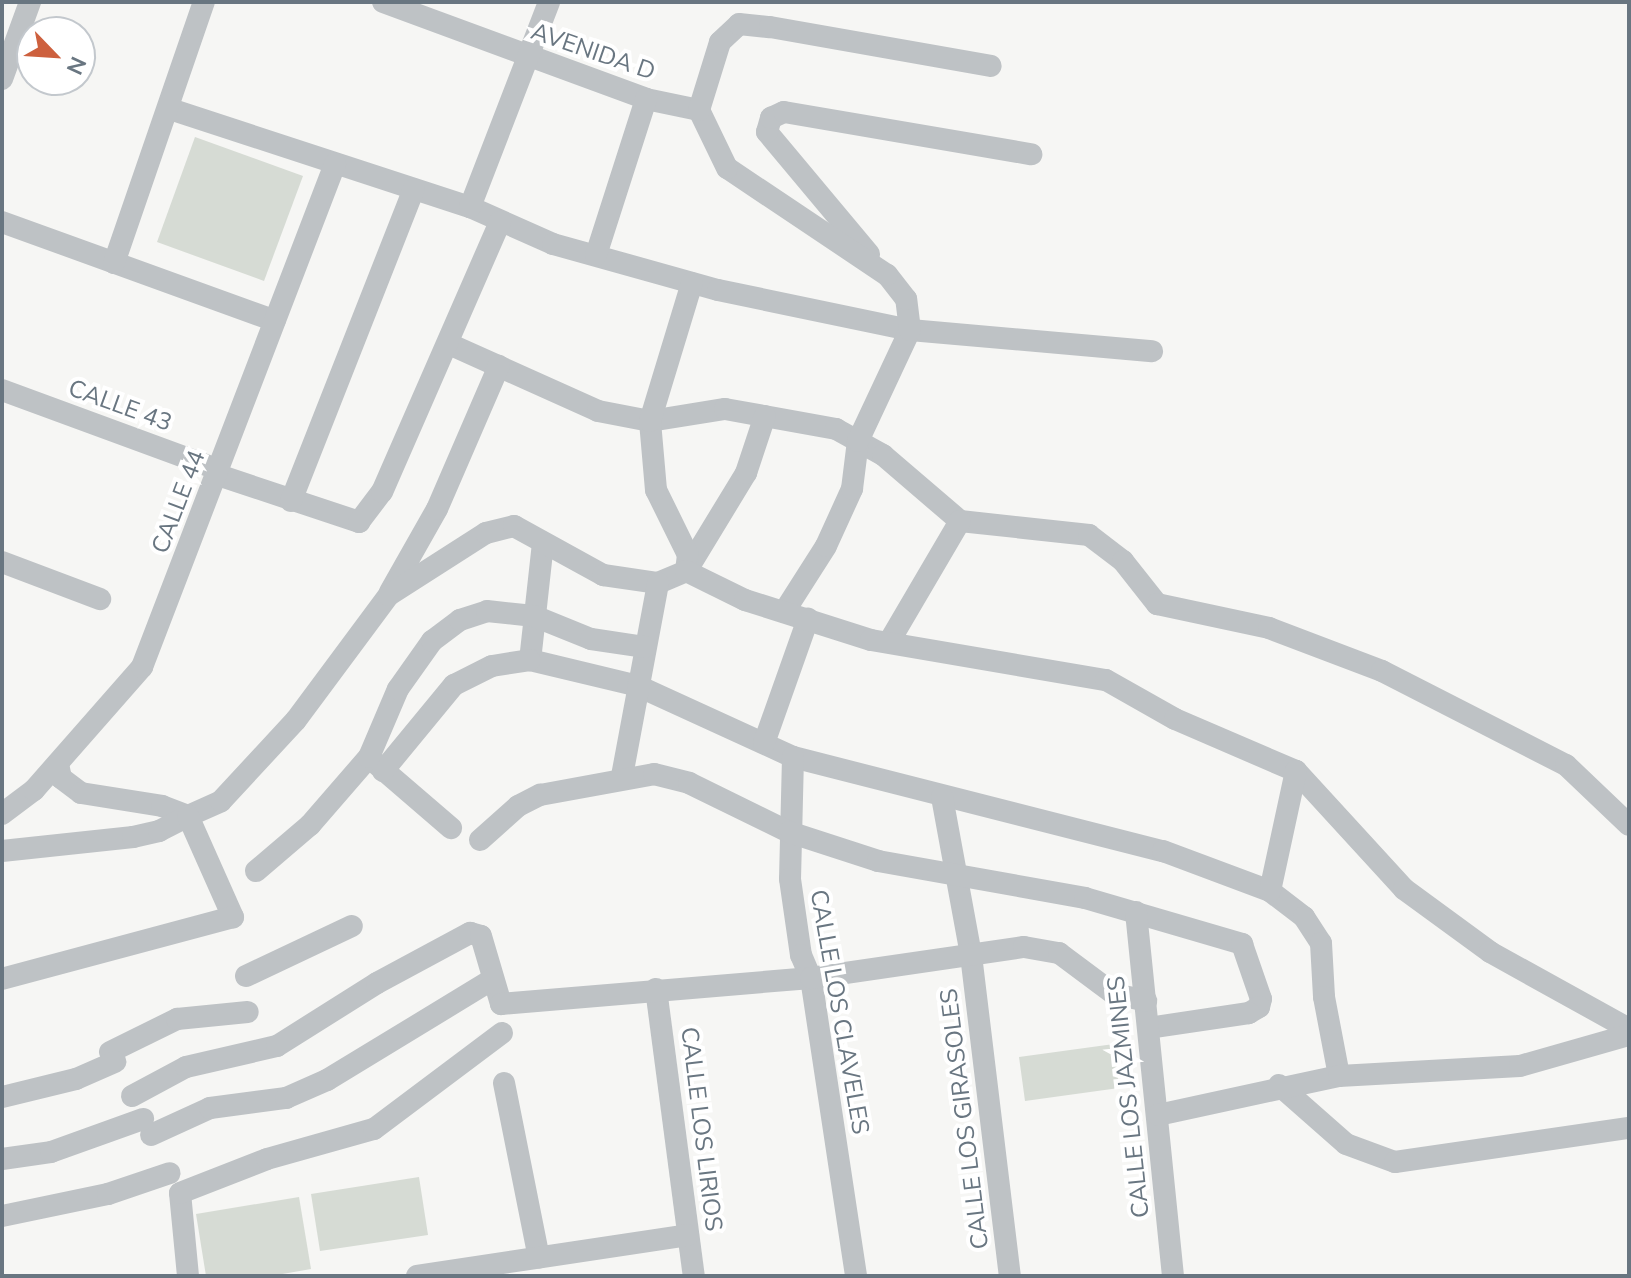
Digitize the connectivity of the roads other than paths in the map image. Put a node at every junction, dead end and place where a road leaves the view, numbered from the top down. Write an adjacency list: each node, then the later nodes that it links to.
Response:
1 (30, 2): 7 (street)
2 (204, 2): 9 (street)
3 (383, 2): 5 (street, AVENIDA D)
4 (549, 2): 5 (street)
5 (526, 58): 8 (street, AVENIDA D); 14 (street)
6 (991, 66): 10 (street)
7 (2, 79)
8 (646, 99): 10 (street, AVENIDA D); 17 (street)
9 (170, 109): 12 (street); 18 (street)
10 (699, 110): 19 (street)
11 (1031, 154): 19 (street)
12 (335, 164): 13 (street); 21 (street, CALLE 44)
13 (414, 189): 14 (street); 31 (street)
14 (470, 207): 16 (street)
15 (2, 222): 18 (street)
16 (500, 222): 17 (street); 23 (street)
17 (596, 255): 20 (street)
18 (114, 263): 21 (street)
19 (887, 275): 22 (street)
20 (692, 283): 22 (street); 28 (street)
21 (275, 321): 30 (street, CALLE 44)
22 (910, 330): 24 (street); 29 (street)
23 (449, 344): 25 (street); 31 (street, CALLE 43)
24 (1152, 351)
25 (499, 366): 28 (street); 37 (street)
26 (2, 390): 30 (street, CALLE 43)
27 (765, 416): 28 (street); 29 (street); 35 (street)
28 (650, 421): 35 (street)
29 (858, 441): 32 (street); 39 (street)
30 (219, 472): 31 (street, CALLE 43); 48 (street, CALLE 44)
31 (291, 501)
32 (960, 521): 42 (street); 55 (street)
33 (543, 543): 36 (street); 37 (street); 40 (street)
34 (2, 562): 38 (street)
35 (686, 571): 36 (street); 39 (street)
36 (658, 583): 43 (street)
37 (389, 595): 54 (street)
38 (100, 599)
39 (784, 612): 41 (street)
40 (534, 616): 43 (street); 44 (street); 49 (street)
41 (808, 619): 42 (street); 46 (street)
42 (889, 642): 50 (street)
43 (645, 647): 45 (street)
44 (530, 660): 45 (street); 49 (street)
45 (638, 686): 46 (street); 51 (street)
46 (764, 743): 47 (street)
47 (793, 757): 52 (street); 57 (street, CALLE LOS CLAVELES)
48 (58, 764): 53 (street, CALLE 44); 54 (street)
49 (376, 764): 56 (street); 60 (street)
50 (1296, 771): 62 (street); 74 (street)
51 (622, 776): 57 (street); 58 (street)
52 (942, 797): 61 (street, CALLE LOS GIRASOLES); 62 (street)
53 (2, 814)
54 (188, 816): 59 (street); 68 (street)
55 (1629, 825)
56 (451, 828)
57 (789, 832): 61 (street); 67 (street, CALLE LOS CLAVELES)
58 (480, 840)
59 (2, 851)
60 (256, 871)
61 (959, 880): 63 (street); 65 (street, CALLE LOS GIRASOLES)
62 (1270, 891): 77 (street)
63 (1136, 912): 71 (street, CALLE LOS JAZMINES); 73 (street)
64 (352, 926): 66 (street)
65 (971, 955): 67 (street); 71 (street); 93 (street, CALLE LOS GIRASOLES)
66 (246, 976)
67 (811, 978): 70 (street); 92 (street, CALLE LOS CLAVELES)
68 (2, 979)
69 (493, 979): 70 (street); 80 (street); 84 (street)
70 (656, 989): 87 (street, CALLE LOS LIRIOS)
71 (1146, 1001): 73 (street, CALLE LOS JAZMINES)
72 (248, 1012): 81 (street)
73 (1149, 1028): 82 (street, CALLE LOS JAZMINES)
74 (1629, 1029)
75 (502, 1033): 89 (street)
76 (1629, 1035): 77 (street)
77 (1339, 1076): 79 (street)
78 (504, 1083): 88 (street)
79 (1279, 1085): 82 (street); 83 (street)
80 (132, 1096)
81 (2, 1097)
82 (1158, 1115): 94 (street, CALLE LOS JAZMINES)
83 (1629, 1128)
84 (2, 1159)
85 (170, 1173): 86 (street)
86 (2, 1216)
87 (688, 1235): 88 (street); 91 (street, CALLE LOS LIRIOS)
88 (539, 1258): 90 (street)
89 (188, 1276)
90 (417, 1276)
91 (694, 1276)
92 (856, 1276)
93 (1010, 1276)
94 (1173, 1276)

